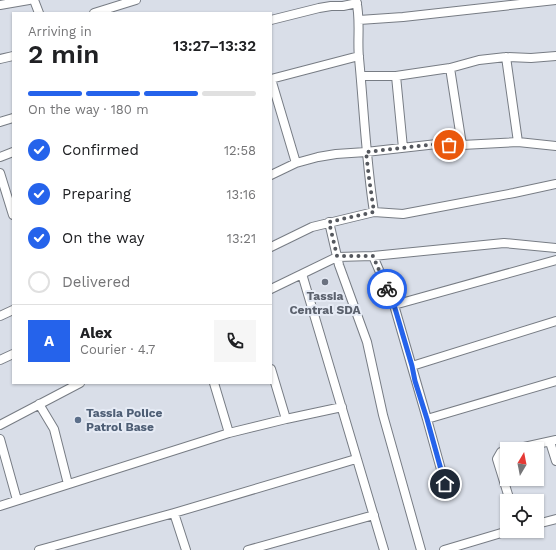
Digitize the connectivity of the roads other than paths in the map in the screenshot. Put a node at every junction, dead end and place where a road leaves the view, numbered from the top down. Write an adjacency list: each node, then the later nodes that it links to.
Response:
1 (29, 0): 6 (street)
2 (34, 0): 7 (street)
3 (136, 0): 8 (street)
4 (556, 0): 10 (street)
5 (356, 2): 9 (street); 10 (street)
6 (0, 5)
7 (39, 12)
8 (97, 12)
9 (272, 20)
10 (359, 20): 12 (street)
11 (12, 56): 15 (street)
12 (359, 56): 17 (street); 19 (street)
13 (556, 56): 14 (street)
14 (506, 57): 16 (street); 23 (street)
15 (0, 60)
16 (450, 68): 18 (street); 24 (street)
17 (361, 76): 18 (street); 28 (street)
18 (396, 76): 26 (street)
19 (272, 79)
20 (272, 82): 30 (street)
21 (12, 118): 22 (street)
22 (0, 122)
23 (518, 142): 24 (street); 25 (street)
24 (462, 145): 26 (street)
25 (556, 146)
26 (403, 148): 28 (street)
27 (12, 152): 29 (street)
28 (366, 152): 30 (street); 35 (street)
29 (0, 157)
30 (296, 163): 32 (street)
31 (0, 173): 34 (street)
32 (272, 175)
33 (556, 184): 35 (street)
34 (12, 212)
35 (374, 212): 36 (street)
36 (329, 222): 37 (street); 39 (street)
37 (272, 247)
38 (556, 248): 40 (street)
39 (337, 256): 40 (street); 42 (street); 80 (street)
40 (373, 256): 44 (street)
41 (556, 260): 44 (street)
42 (302, 274): 43 (street); 56 (street)
43 (272, 289)
44 (394, 305): 50 (street)
45 (12, 310): 46 (street)
46 (0, 316)
47 (556, 321): 50 (street)
48 (12, 354): 49 (street)
49 (0, 360)
50 (412, 366): 58 (street)
51 (272, 372): 57 (street)
52 (556, 381): 58 (street)
53 (78, 384): 55 (street)
54 (214, 384): 60 (street)
55 (39, 404): 59 (street); 67 (street)
56 (342, 407): 57 (street); 64 (street)
57 (286, 419): 60 (street)
58 (427, 419): 68 (street)
59 (0, 425)
60 (229, 433): 67 (street)
61 (0, 439): 69 (street)
62 (553, 441): 65 (street)
63 (500, 454): 66 (street)
64 (356, 459): 71 (street); 72 (street)
65 (556, 461)
66 (500, 469)
67 (68, 484): 69 (street)
68 (445, 484)
69 (17, 500): 70 (street)
70 (0, 506)
71 (174, 513): 76 (street); 77 (street)
72 (374, 515): 78 (street); 79 (street)
73 (556, 519): 74 (street)
74 (544, 522)
75 (500, 533): 81 (street)
76 (39, 550)
77 (186, 550)
78 (248, 550)
79 (384, 550)
80 (421, 550)
81 (444, 550)

